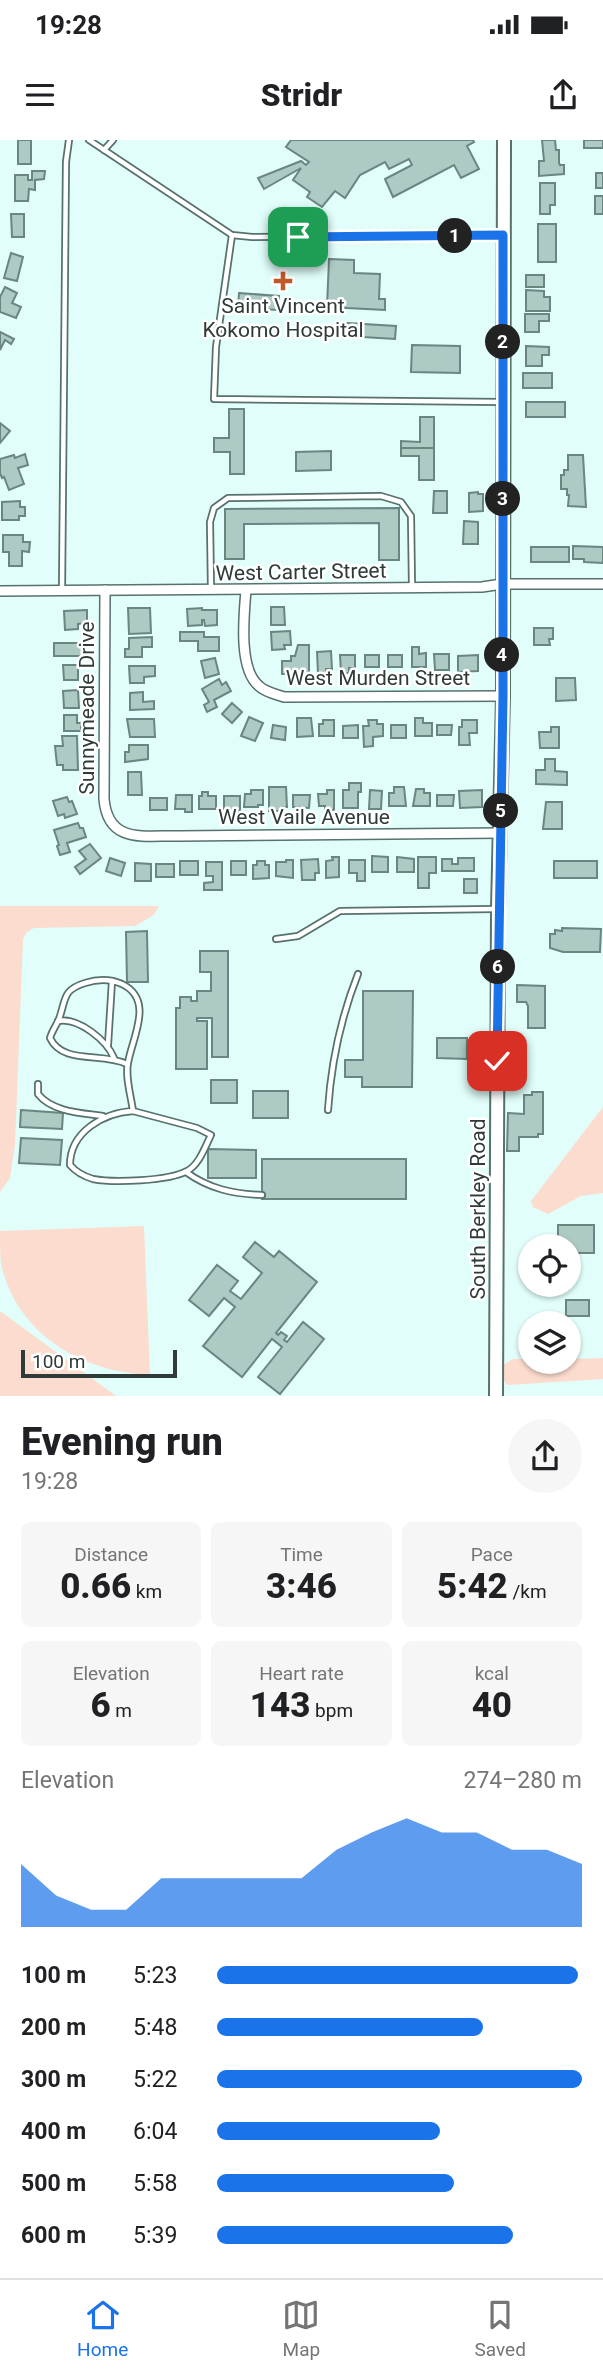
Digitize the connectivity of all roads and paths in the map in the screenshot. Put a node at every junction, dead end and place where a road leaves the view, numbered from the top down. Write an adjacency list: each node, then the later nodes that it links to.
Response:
1 (69, 140): 16 (lane)
2 (89, 140): 5 (lane)
3 (113, 140): 5 (lane)
4 (504, 140): 7 (street, South Berkley Road)
5 (104, 150): 6 (lane)
6 (232, 235): 7 (lane); 8 (lane)
7 (503, 235): 8 (street, South Berkley Road)
8 (503, 402): 9 (street, South Berkley Road)
9 (502, 584): 10 (street, West Carter Street); 11 (street, West Carter Street); 17 (street, South Berkley Road)
10 (603, 584)
11 (412, 587): 13 (lane); 14 (street, West Carter Street)
12 (105, 590): 13 (street, West Carter Street); 16 (street, West Carter Street); 18 (street, Sunnymeade Drive)
13 (211, 590): 14 (street, West Carter Street)
14 (246, 590): 17 (street, West Murden Street)
15 (0, 591): 16 (street, West Carter Street)
16 (62, 591)
17 (503, 696): 19 (street, South Berkley Road)
18 (111, 825): 19 (street, West Vaile Avenue)
19 (501, 833): 20 (street, South Berkley Road)
20 (498, 909): 21 (lane); 34 (street, South Berkley Road)
21 (276, 939)
22 (358, 974): 29 (lane)
23 (112, 981): 24 (lane); 25 (lane); 27 (lane)
24 (58, 1021): 25 (lane); 26 (lane)
25 (108, 1045): 26 (lane)
26 (114, 1058): 27 (lane)
27 (127, 1064): 30 (lane)
28 (38, 1084): 31 (lane)
29 (328, 1110)
30 (133, 1111): 31 (lane); 32 (lane)
31 (103, 1116): 32 (lane)
32 (186, 1172): 33 (lane)
33 (262, 1195)
34 (496, 1396)

